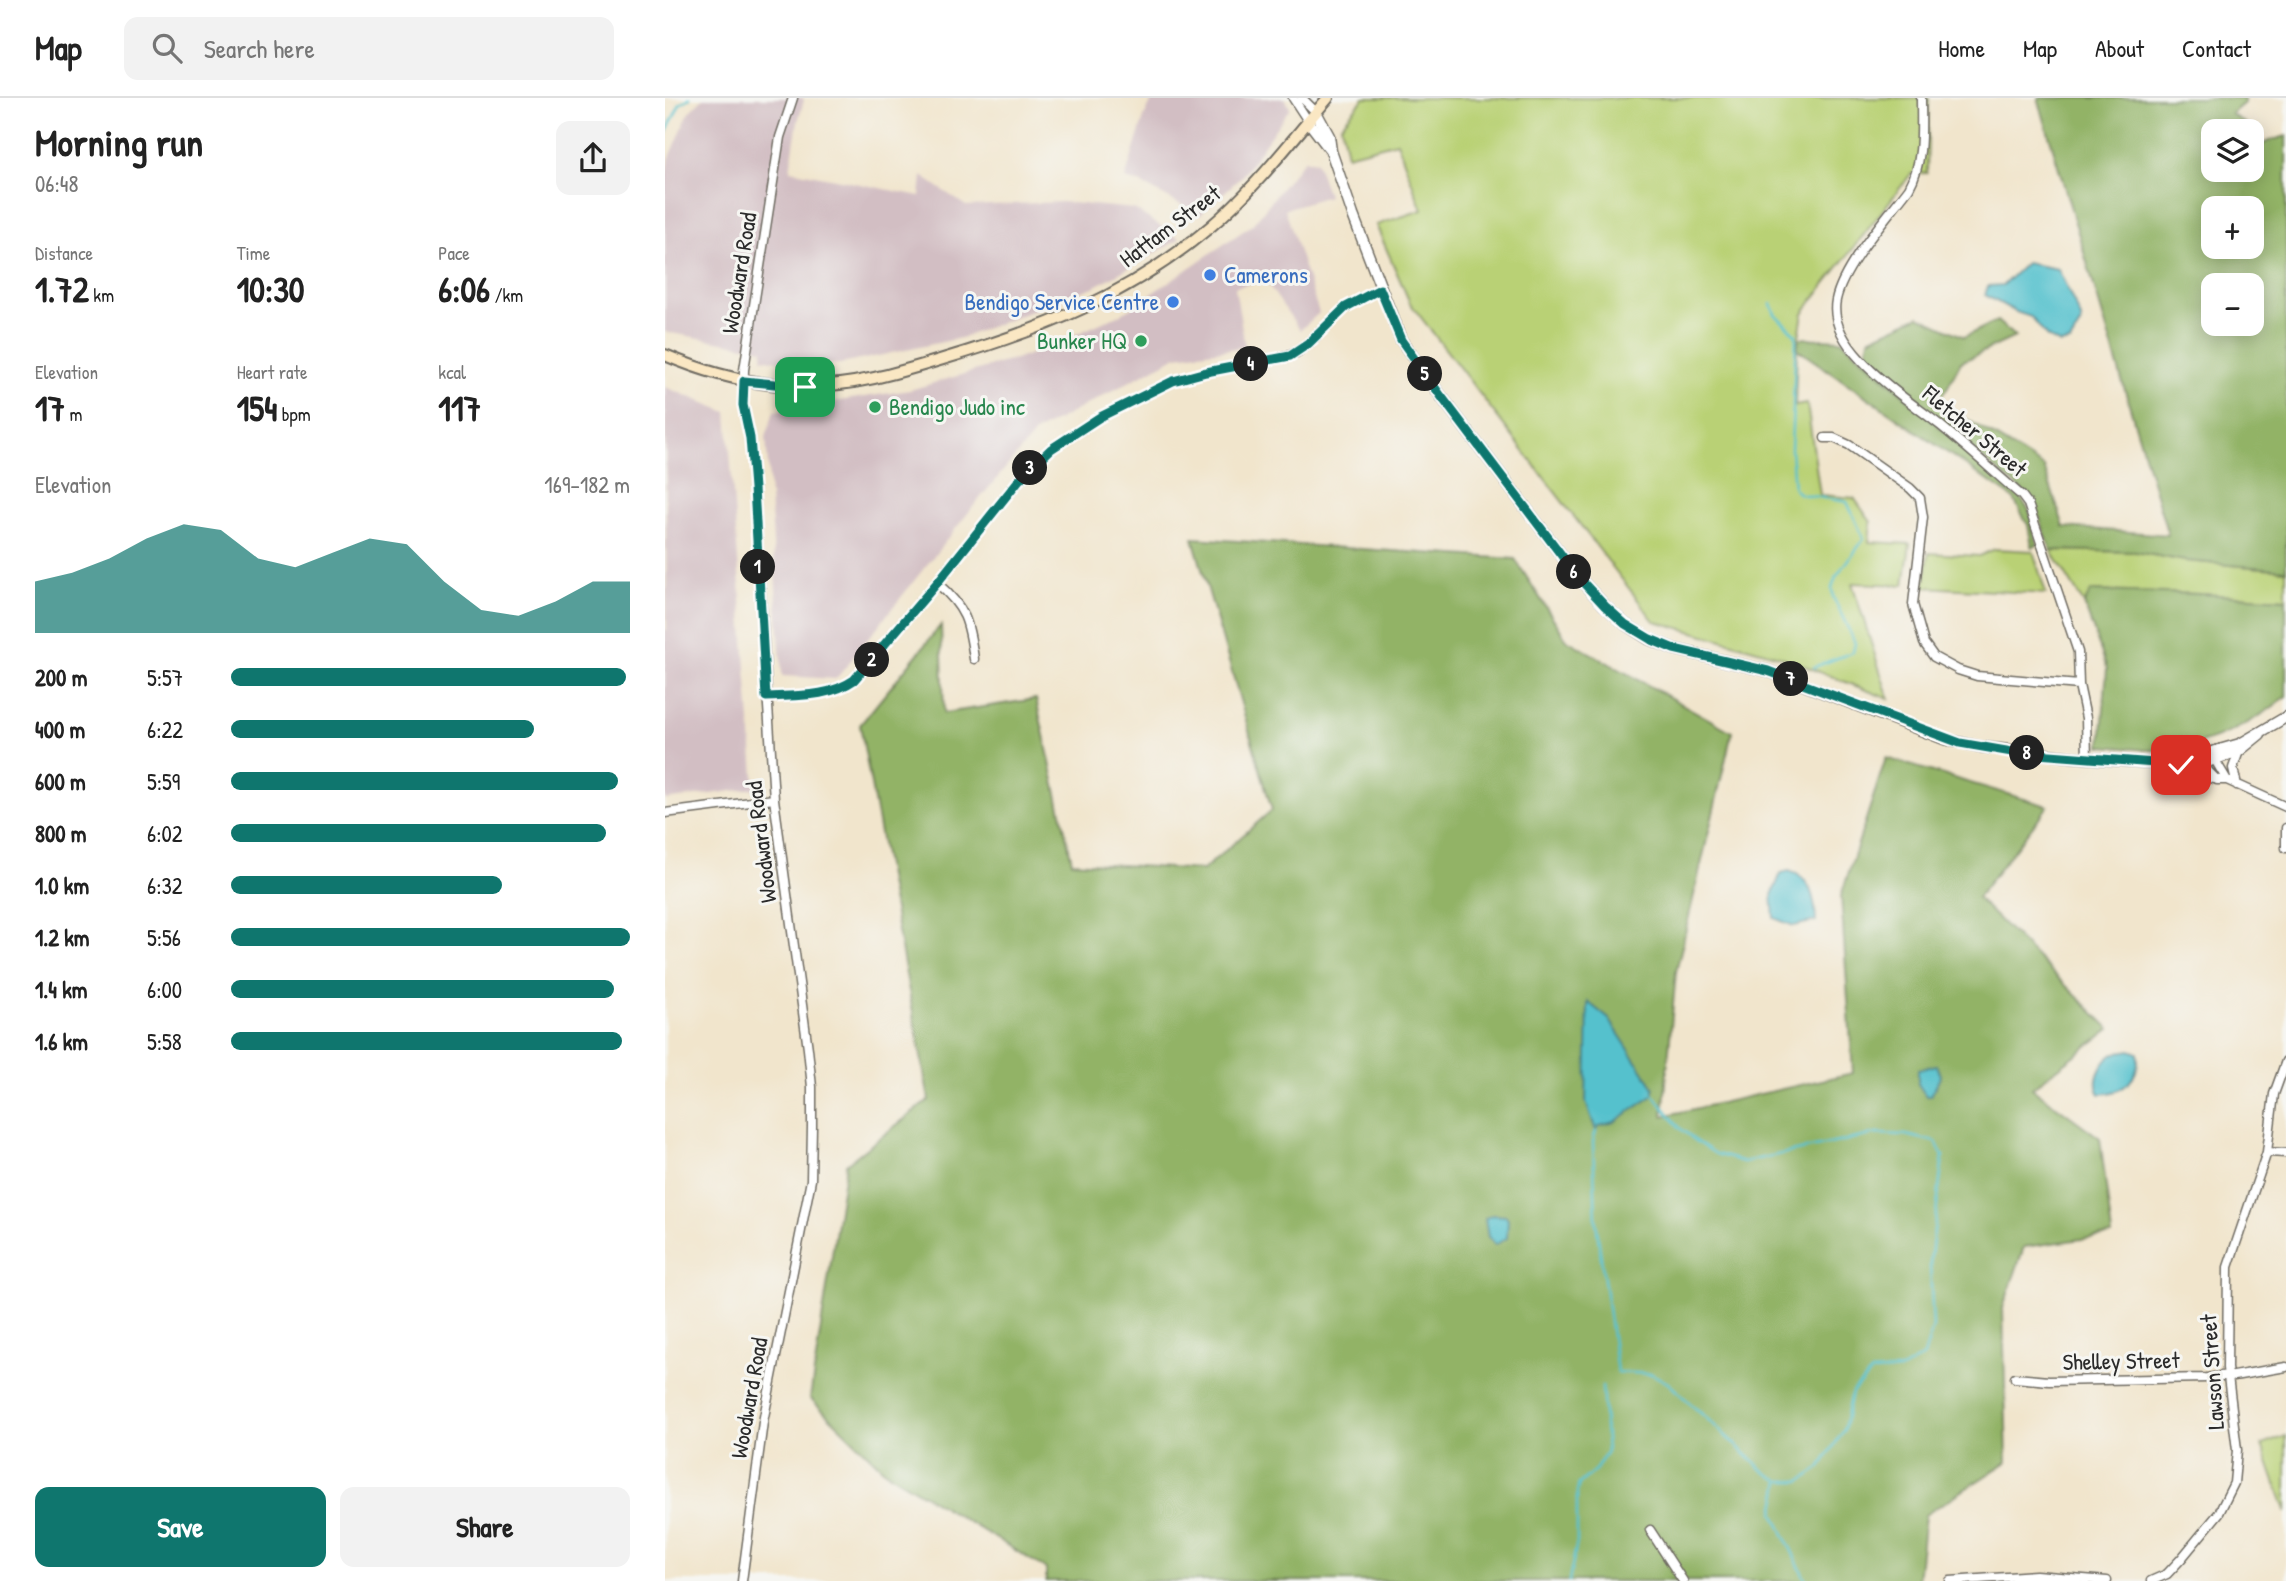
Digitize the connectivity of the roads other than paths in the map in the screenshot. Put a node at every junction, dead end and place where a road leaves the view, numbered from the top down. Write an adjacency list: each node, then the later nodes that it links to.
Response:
1 (793, 98): 9 (street, Woodward Road)
2 (1293, 98): 6 (street)
3 (1302, 98): 6 (street)
4 (1328, 98): 6 (main road, Hattam Street)
5 (1921, 98): 13 (street, Fletcher Street)
6 (1312, 116): 7 (street); 9 (main road, Hattam Street)
7 (1380, 289): 11 (street); 19 (street)
8 (665, 355): 9 (main road, Hattam Street)
9 (744, 381): 14 (street, Woodward Road)
10 (1825, 438): 13 (street)
11 (937, 583): 12 (street); 14 (street)
12 (974, 659)
13 (2079, 685): 19 (street, Fletcher Street)
14 (766, 697): 24 (street, Woodward Road)
15 (2286, 717): 16 (street)
16 (2260, 734): 17 (street); 18 (street)
17 (2239, 751): 18 (street); 23 (street)
18 (2208, 757): 20 (street); 21 (street); 22 (street)
19 (2087, 758): 20 (street)
20 (2149, 762): 21 (street)
21 (2165, 765): 22 (street)
22 (2222, 780): 23 (street)
23 (2237, 785): 25 (street)
24 (773, 799): 26 (street); 36 (street, Woodward Road)
25 (2286, 807)
26 (665, 813)
27 (2286, 828): 28 (street)
28 (2286, 848)
29 (2286, 1061): 30 (street, Lawson Street)
30 (2267, 1152): 31 (street); 33 (street, Lawson Street)
31 (2286, 1153)
32 (2286, 1367): 33 (street, Shelley Street)
33 (2228, 1376): 34 (street, Shelley Street); 40 (street, Lawson Street)
34 (2015, 1378)
35 (1650, 1530): 37 (street)
36 (742, 1581)
37 (1683, 1581)
38 (1950, 1581): 39 (street)
39 (2107, 1581)
40 (2151, 1581)

